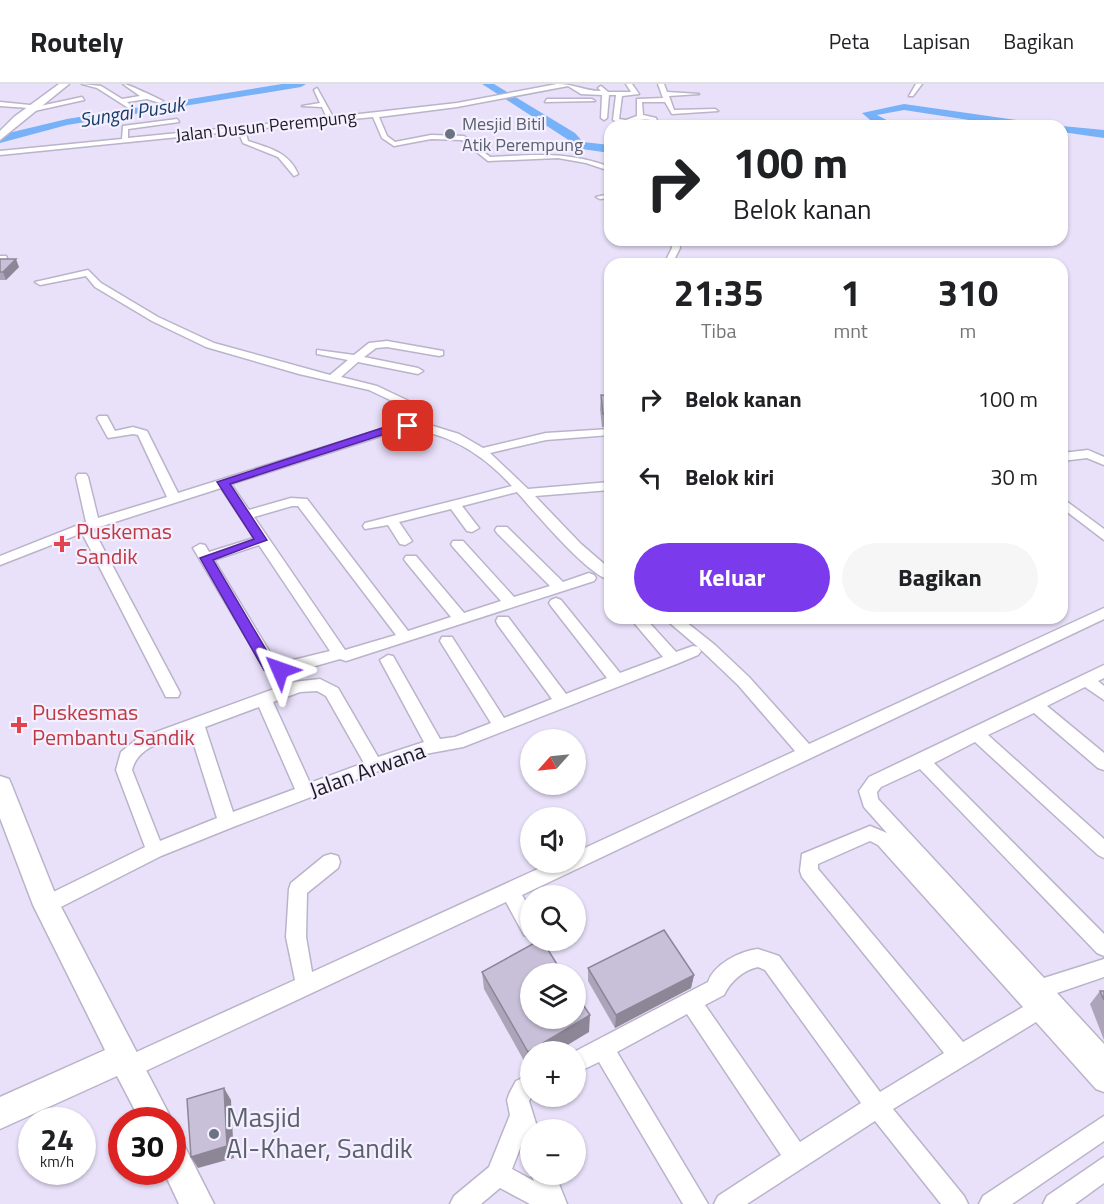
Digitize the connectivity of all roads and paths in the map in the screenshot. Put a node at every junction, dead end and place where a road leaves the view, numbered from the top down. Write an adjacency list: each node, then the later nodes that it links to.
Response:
1 (64, 84): 27 (main road)
2 (85, 84): 9 (street)
3 (112, 84): 9 (street)
4 (126, 84): 16 (street)
5 (569, 84): 17 (street); 29 (street)
6 (595, 84): 17 (street)
7 (629, 84): 12 (street)
8 (919, 84): 15 (street)
9 (97, 87): 19 (street)
10 (684, 87): 13 (street)
11 (317, 90): 24 (street)
12 (619, 94): 17 (street); 33 (street)
13 (665, 94): 14 (street); 22 (street); 28 (street); 30 (street)
14 (696, 94)
15 (911, 95)
16 (145, 97): 19 (street); 20 (street)
17 (605, 97): 21 (street); 32 (street)
18 (82, 99): 27 (street)
19 (121, 101): 26 (street)
20 (160, 101)
21 (547, 101)
22 (711, 103)
23 (0, 104): 27 (street)
24 (324, 105): 25 (street); 31 (street)
25 (304, 106)
26 (130, 107)
27 (33, 108): 38 (main road)
28 (715, 111)
29 (375, 115): 31 (street, Jalan Dusun Perempung); 42 (street, Jalan Dusun Perempung)
30 (640, 117): 34 (street); 35 (street)
31 (330, 118): 37 (street, Jalan Dusun Perempung)
32 (604, 118)
33 (616, 120)
34 (633, 120)
35 (654, 120)
36 (177, 122): 39 (street)
37 (241, 128): 39 (street, Jalan Dusun Perempung); 43 (street)
38 (1, 135)
39 (125, 141): 40 (street, Jalan Dusun Perempung)
40 (3, 153): 41 (street)
41 (7, 162)
42 (604, 167)
43 (294, 174)
44 (600, 197): 45 (street)
45 (604, 197)
46 (40, 282): 53 (street)
47 (413, 337): 48 (street)
48 (404, 347): 50 (street); 51 (street)
49 (321, 352): 51 (street)
50 (439, 353)
51 (356, 359): 52 (street); 53 (street)
52 (418, 371)
53 (333, 379): 55 (street)
54 (103, 418): 66 (street)
55 (424, 425): 58 (street); 63 (street)
56 (604, 432): 58 (street)
57 (1068, 447): 59 (street)
58 (482, 452): 65 (street)
59 (1082, 454): 60 (street); 61 (street)
60 (1068, 456)
61 (1101, 456)
62 (82, 477): 71 (street)
63 (223, 482): 66 (street); 69 (street)
64 (604, 486): 65 (street)
65 (523, 490): 67 (street); 81 (street)
66 (174, 499): 71 (street)
67 (454, 504): 70 (street); 73 (street)
68 (1068, 507): 75 (street)
69 (244, 516): 76 (street); 91 (street)
70 (392, 521): 72 (street); 77 (street)
71 (89, 526): 80 (street); 100 (street)
72 (370, 526)
73 (472, 528)
74 (502, 530): 83 (street)
75 (1104, 537)
76 (261, 540): 94 (street); 94 (street)
77 (405, 541)
78 (458, 544): 84 (street)
79 (411, 559): 87 (street)
80 (0, 561)
81 (604, 572)
82 (588, 578): 83 (street)
83 (560, 587): 84 (street)
84 (511, 603): 87 (street)
85 (556, 603): 99 (street)
86 (1104, 613): 109 (street)
87 (462, 620): 91 (street)
88 (503, 621): 103 (street)
89 (642, 624): 95 (street)
90 (679, 624): 109 (street)
91 (406, 638): 94 (street)
92 (447, 641): 106 (street)
93 (693, 651): 95 (street, Jalan Arwana)
94 (340, 654)
95 (674, 659): 99 (street, Jalan Arwana)
96 (388, 660): 108 (street)
97 (1104, 671): 98 (street)
98 (1086, 680): 101 (street); 104 (street)
99 (618, 681): 103 (street, Jalan Arwana)
100 (172, 693)
101 (1104, 694)
102 (264, 699): 105 (street); 112 (street); 114 (street)
103 (564, 702): 106 (street, Jalan Arwana)
104 (1035, 705): 107 (street); 111 (street)
105 (196, 725): 115 (street); 117 (street)
106 (501, 726): 108 (street, Jalan Arwana)
107 (976, 734): 110 (street); 116 (street)
108 (435, 746): 112 (street, Jalan Arwana)
109 (807, 753): 118 (street)
110 (922, 761): 124 (street); 127 (street)
111 (1104, 763)
112 (374, 766): 114 (street, Jalan Arwana)
113 (0, 786): 122 (main road)
114 (305, 792): 115 (street, Jalan Arwana)
115 (226, 822): 117 (street, Jalan Arwana)
116 (1104, 850)
117 (155, 851): 122 (street, Jalan Arwana)
118 (586, 856)
119 (331, 862): 126 (street)
120 (551, 873): 121 (street)
121 (510, 892): 123 (street); 126 (street)
122 (46, 904): 133 (main road)
123 (520, 910)
124 (1104, 946)
125 (1104, 968): 127 (street)
126 (306, 984): 133 (street)
127 (1040, 999): 131 (street); 131 (street); 132 (street); 134 (street)
128 (691, 1002): 129 (street); 136 (street); 142 (street)
129 (603, 1048): 130 (street); 150 (street)
130 (586, 1057)
131 (961, 1057): 136 (street)
132 (1104, 1060)
133 (126, 1061): 137 (main road); 138 (main road)
134 (1104, 1081)
135 (520, 1096): 139 (street)
136 (877, 1106): 142 (street); 152 (street)
137 (149, 1107)
138 (0, 1113)
139 (520, 1115): 140 (street); 144 (street)
140 (522, 1119)
141 (1104, 1127): 153 (street)
142 (798, 1159): 151 (street)
143 (1104, 1169): 154 (street)
144 (498, 1175): 147 (street); 149 (street)
145 (186, 1182): 148 (main road)
146 (547, 1185): 147 (street)
147 (554, 1203)
148 (197, 1204)
149 (462, 1204)
150 (696, 1204)
151 (726, 1204)
152 (956, 1204)
153 (991, 1204)
154 (1055, 1204)

